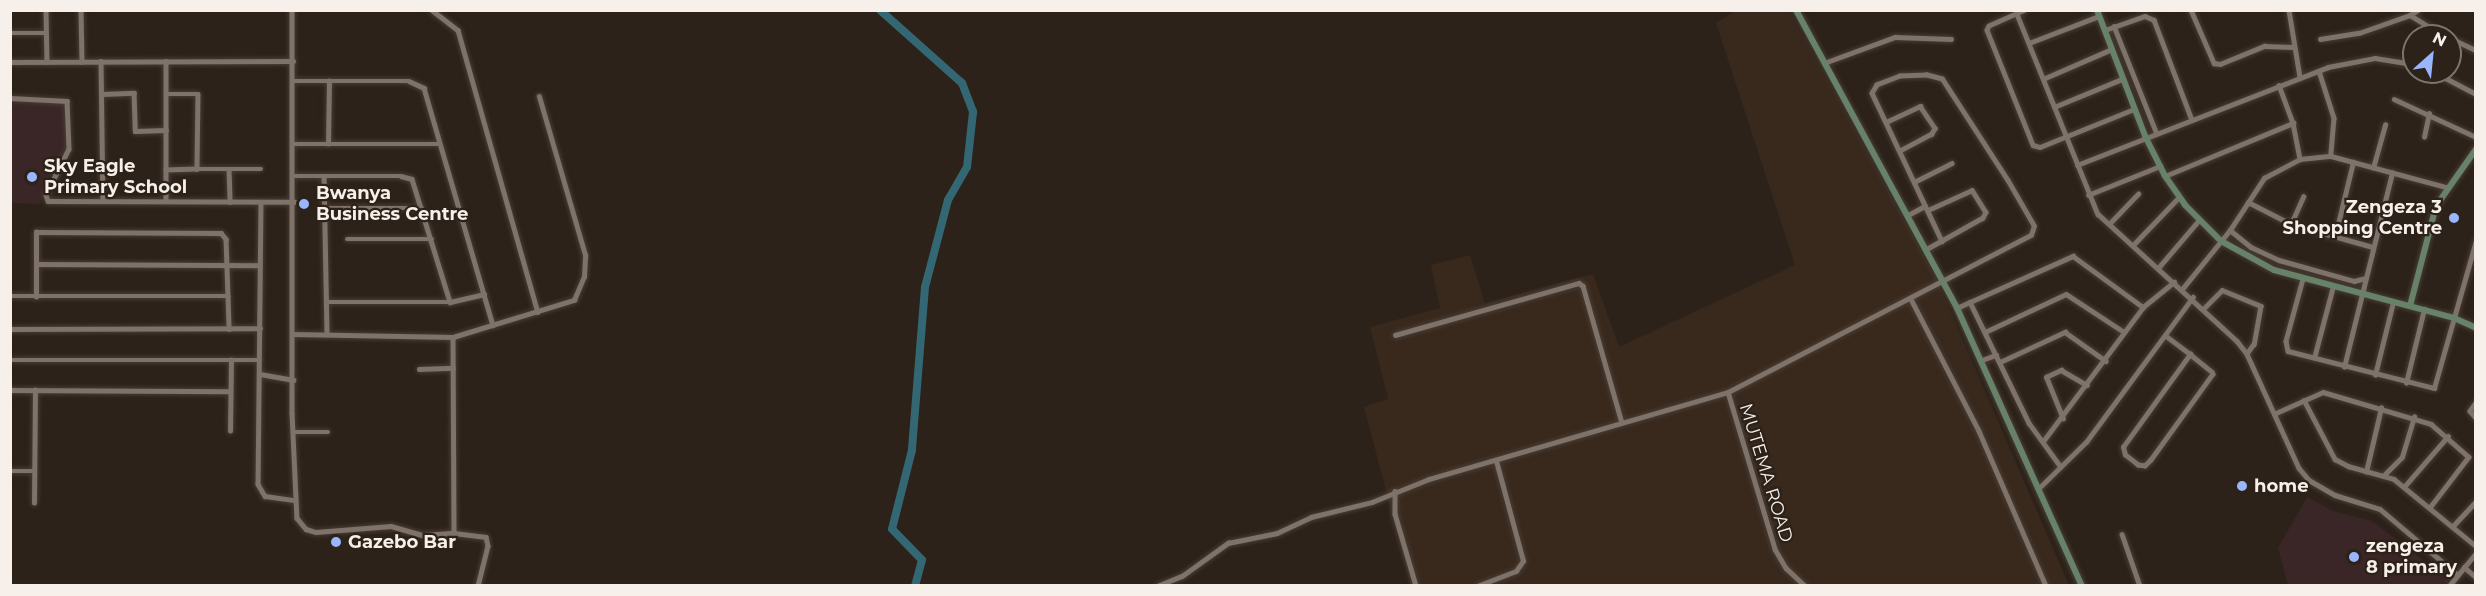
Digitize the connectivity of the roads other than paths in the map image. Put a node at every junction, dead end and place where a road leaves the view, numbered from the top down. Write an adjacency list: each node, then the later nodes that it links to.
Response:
1 (46, 10): 20 (street)
2 (81, 10): 31 (street)
3 (292, 10): 28 (street)
4 (432, 10): 138 (street)
5 (1796, 10): 33 (street)
6 (2005, 10): 15 (street)
7 (2025, 10): 13 (street)
8 (2191, 10): 24 (street)
9 (2289, 10): 24 (street)
10 (2418, 10): 14 (street)
11 (2098, 13): 18 (street); 23 (street)
12 (2399, 13): 14 (street); 22 (street)
13 (2017, 14): 15 (street); 23 (street)
14 (2409, 15): 16 (street)
15 (2008, 17): 57 (street)
16 (2423, 24)
17 (2114, 26): 18 (street); 51 (street); 56 (street)
18 (2105, 30): 25 (street)
19 (10, 33): 20 (street)
20 (46, 33): 30 (street)
21 (1951, 39): 33 (street)
22 (2320, 39)
23 (2029, 43): 36 (street)
24 (2293, 47): 35 (street)
25 (2112, 49): 36 (street); 37 (street)
26 (101, 61): 27 (street); 31 (street); 42 (street)
27 (166, 61): 28 (street); 43 (street)
28 (293, 61): 38 (street)
29 (10, 62): 30 (street)
30 (47, 62): 31 (street)
31 (82, 62)
32 (2402, 62): 34 (street)
33 (1824, 63): 96 (street)
34 (2319, 71): 35 (street); 66 (street)
35 (2300, 77): 41 (street)
36 (2043, 79): 48 (street)
37 (2122, 79): 48 (street); 49 (street)
38 (293, 81): 39 (street); 61 (street)
39 (329, 81): 62 (street); 63 (street)
40 (2456, 84): 44 (street)
41 (2279, 85): 51 (street); 53 (street)
42 (102, 94): 55 (street); 87 (street)
43 (166, 94): 55 (street); 74 (street)
44 (2475, 94)
45 (539, 97): 138 (street)
46 (10, 98): 87 (street)
47 (2394, 99): 50 (street)
48 (2054, 107): 57 (street)
49 (2134, 109): 57 (street); 60 (street)
50 (2429, 114): 58 (street); 59 (street)
51 (2192, 120): 56 (street)
52 (1886, 122): 65 (street); 65 (street); 118 (street)
53 (2293, 123): 67 (street); 80 (street)
54 (2385, 125): 73 (street)
55 (166, 130): 76 (street)
56 (2157, 134): 60 (street)
57 (2066, 137): 70 (street)
58 (2424, 137)
59 (2475, 137)
60 (2146, 138): 70 (street); 71 (street)
61 (294, 144): 62 (street); 78 (street)
62 (328, 144): 63 (street)
63 (438, 144): 122 (street)
64 (2475, 149): 82 (street)
65 (1900, 152): 81 (street)
66 (2331, 156): 67 (street); 68 (street)
67 (2300, 159): 92 (street)
68 (2353, 162): 73 (street); 101 (street)
69 (1952, 163): 81 (street)
70 (2077, 165): 84 (street)
71 (2160, 166): 80 (street); 84 (street)
72 (261, 168): 75 (street)
73 (2373, 168): 77 (street)
74 (197, 169): 75 (street); 76 (street)
75 (229, 169): 89 (street)
76 (166, 170): 88 (street)
77 (2392, 173): 82 (street); 108 (street)
78 (295, 176): 79 (street); 91 (street)
79 (324, 176): 93 (street); 94 (street)
80 (2165, 176): 85 (street)
81 (1914, 182): 95 (street)
82 (2446, 187): 133 (street)
83 (2138, 194): 98 (street)
84 (2088, 195): 98 (street)
85 (2178, 197): 97 (street); 107 (street)
86 (2303, 197): 99 (street)
87 (103, 200): 88 (street)
88 (166, 201): 89 (street)
89 (230, 202): 90 (street)
90 (261, 202): 91 (street); 112 (street)
91 (295, 202): 147 (street)
92 (2248, 202): 99 (street); 100 (street)
93 (325, 208): 94 (street); 129 (street)
94 (423, 208): 103 (street)
95 (1926, 208): 96 (street); 104 (street); 104 (street)
96 (1908, 215): 109 (street)
97 (2199, 220): 105 (street); 113 (street)
98 (2109, 224): 107 (street)
99 (2290, 224): 101 (street)
100 (2230, 230): 105 (street); 116 (street)
101 (2335, 236): 108 (street)
102 (347, 239): 103 (street)
103 (432, 239): 130 (street)
104 (1942, 241): 109 (street)
105 (2221, 241): 117 (street); 121 (street)
106 (2475, 241): 114 (street)
107 (2133, 245): 113 (street)
108 (2373, 247): 116 (street)
109 (1926, 250): 118 (street)
110 (36, 264): 111 (street); 111 (street); 126 (street)
111 (228, 264): 112 (street); 125 (street)
112 (259, 265): 141 (street)
113 (2159, 267): 119 (street)
114 (2468, 272): 115 (street); 139 (street)
115 (2475, 273)
116 (2366, 278): 123 (street)
117 (2303, 279): 120 (street); 155 (street)
118 (1942, 280): 128 (street); 135 (street)
119 (2174, 282): 121 (street); 134 (street)
120 (2333, 286): 123 (street); 155 (street)
121 (2183, 288): 127 (street)
122 (484, 294): 130 (street); 140 (street)
123 (2363, 294): 132 (street); 162 (street)
124 (10, 296): 126 (street)
125 (228, 296): 126 (street); 144 (street)
126 (36, 297)
127 (2193, 297): 136 (street); 150 (street)
128 (1911, 299): 173 (street); 213 (street)
129 (328, 302): 130 (street); 148 (street)
130 (450, 302)
131 (1970, 302): 134 (street); 135 (street); 145 (street)
132 (2393, 302): 133 (street); 166 (street)
133 (2410, 306): 137 (street)
134 (2143, 307): 146 (street)
135 (1957, 308): 159 (street)
136 (2204, 308): 153 (street); 153 (street)
137 (2424, 309): 139 (street); 168 (street)
138 (538, 312): 140 (street)
139 (2454, 318): 142 (street); 168 (street)
140 (493, 325): 151 (street)
141 (260, 328): 144 (street); 158 (street)
142 (2475, 328)
143 (10, 329): 144 (street)
144 (229, 329)
145 (1985, 332): 146 (street); 154 (street)
146 (2124, 332): 160 (street)
147 (293, 334): 148 (street); 167 (street)
148 (327, 334): 151 (street)
149 (1395, 335): 181 (street)
150 (2165, 335): 152 (street); 188 (street)
151 (453, 337): 163 (street)
152 (2190, 354): 152 (street)
153 (2247, 354): 177 (street)
154 (1996, 355): 159 (street); 161 (street)
155 (2314, 358): 162 (street)
156 (13, 360): 157 (street)
157 (231, 360): 158 (street); 172 (street)
158 (260, 360): 165 (street)
159 (1982, 360): 193 (street)
160 (2106, 361): 161 (street); 169 (street)
161 (2000, 362): 186 (street)
162 (2344, 367): 166 (street)
163 (453, 368): 164 (street); 201 (street)
164 (419, 369)
165 (260, 374): 167 (street); 196 (street)
166 (2375, 375): 168 (street)
167 (292, 380): 183 (street)
168 (2406, 382)
169 (2087, 385): 180 (street); 180 (street)
170 (10, 390): 171 (street)
171 (35, 390): 172 (street); 190 (street)
172 (230, 391): 182 (street)
173 (1728, 392): 181 (street); 212 (street, MUTEMA ROAD)
174 (2304, 400): 176 (street); 177 (street); 191 (street)
175 (2475, 403): 179 (street)
176 (2381, 408): 178 (street); 191 (street)
177 (2276, 413): 206 (street)
178 (2414, 417): 185 (street); 192 (street)
179 (2475, 418)
180 (2063, 419): 186 (street)
181 (1622, 423): 187 (street)
182 (230, 431)
183 (294, 432): 184 (street); 196 (street)
184 (328, 432)
185 (2448, 436): 194 (street); 199 (street)
186 (2044, 440): 188 (street)
187 (1496, 461): 195 (street); 211 (street)
188 (2061, 467): 193 (street)
189 (10, 471): 190 (street)
190 (35, 471): 198 (street)
191 (2366, 472): 192 (street)
192 (2384, 475): 194 (street)
193 (2040, 487): 214 (street)
194 (2404, 487): 199 (street)
195 (1395, 491): 209 (street); 210 (street)
196 (294, 500): 201 (street)
197 (2475, 501): 200 (street)
198 (34, 503)
199 (2430, 508): 200 (street)
200 (2452, 527): 203 (street)
201 (454, 533): 208 (street)
202 (2122, 534): 215 (street)
203 (2475, 546)
204 (2475, 553): 205 (street)
205 (2464, 567): 206 (street); 207 (street)
206 (2458, 575): 216 (street)
207 (2475, 577)
208 (478, 585)
209 (1156, 585)
210 (1416, 585)
211 (1477, 585)
212 (1805, 585)
213 (2046, 585)
214 (2082, 585)
215 (2140, 585)
216 (2449, 585)

